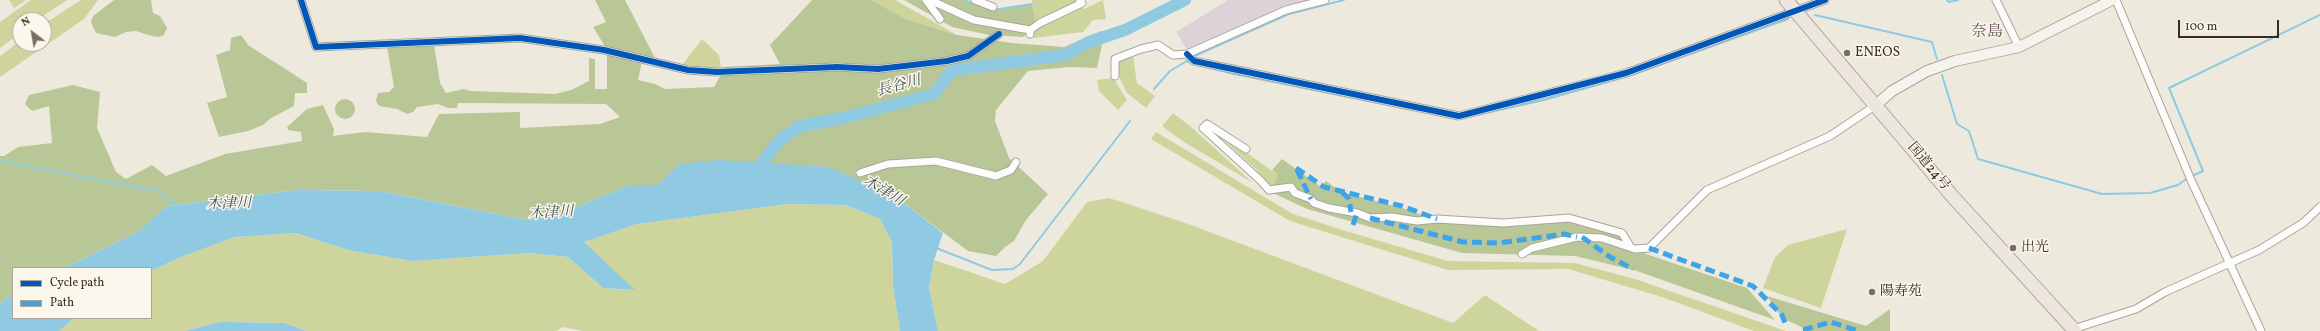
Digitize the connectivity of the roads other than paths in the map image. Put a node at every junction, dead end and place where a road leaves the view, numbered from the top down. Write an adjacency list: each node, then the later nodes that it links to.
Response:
1 (301, 0): 14 (street)
2 (926, 0): 13 (street)
3 (930, 0): 5 (street)
4 (975, 0): 12 (street)
5 (1080, 0)
6 (1326, 0): 16 (street)
7 (1825, 0): 11 (street)
8 (1996, 0): 15 (street)
9 (2112, 0): 15 (street)
10 (2116, 0): 25 (street)
11 (1790, 5): 16 (street); 18 (highway, 国道24号)
12 (992, 7)
13 (940, 19)
14 (999, 34)
15 (2019, 47): 18 (street)
16 (1187, 54): 17 (street)
17 (1114, 76)
18 (1876, 105): 23 (street); 26 (highway, 国道24号)
19 (1246, 149): 23 (street)
20 (1016, 162): 21 (street)
21 (860, 173)
22 (2320, 207): 25 (street)
23 (1630, 246): 24 (street)
24 (1522, 254)
25 (2230, 264): 26 (street); 27 (street)
26 (2074, 330)
27 (2261, 331)

